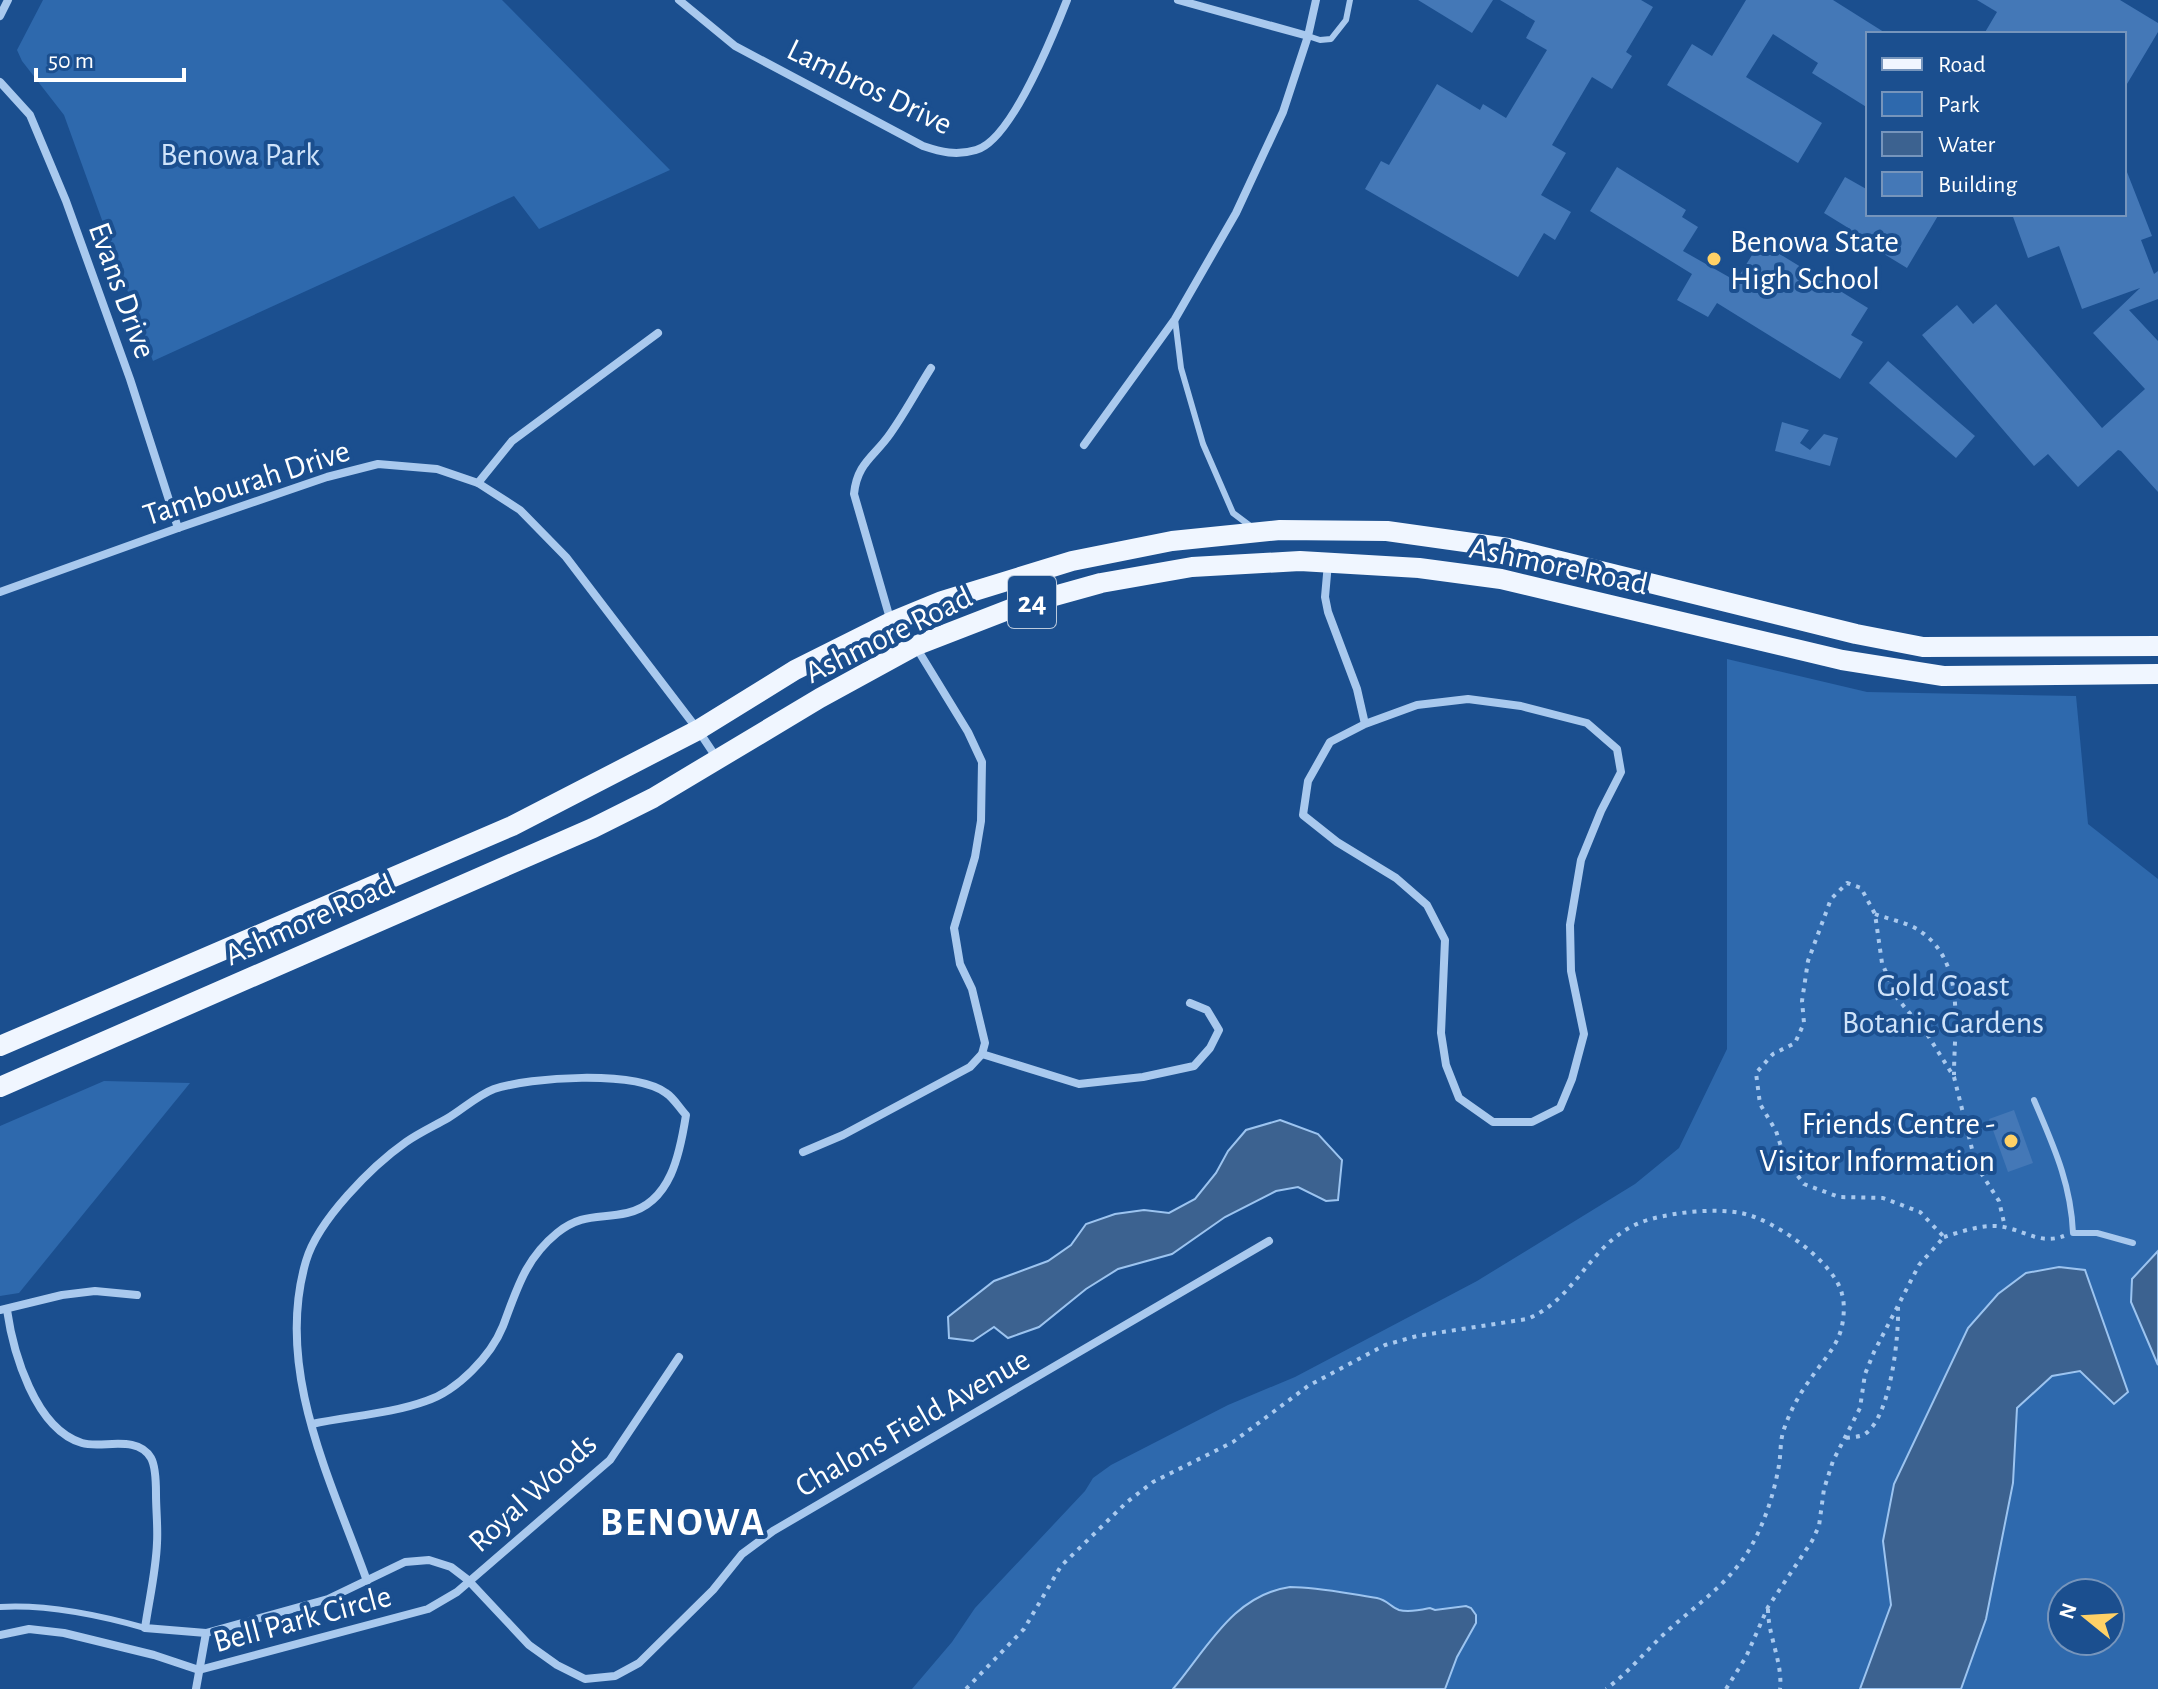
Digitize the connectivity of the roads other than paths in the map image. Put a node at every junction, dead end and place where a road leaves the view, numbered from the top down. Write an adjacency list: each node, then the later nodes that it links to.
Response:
1 (8, 0): 7 (street)
2 (679, 0): 3 (street, Lambros Drive)
3 (1067, 0)
4 (1178, 0): 8 (street)
5 (1316, 0): 8 (street)
6 (1350, 0): 8 (lane)
7 (0, 16)
8 (1308, 36): 10 (street)
9 (0, 82): 15 (street, Evans Drive)
10 (1175, 319): 13 (street); 16 (lane)
11 (658, 333): 14 (street)
12 (931, 368): 19 (street)
13 (1084, 445)
14 (478, 483): 15 (street, Tambourah Drive); 24 (street, Tambourah Drive)
15 (178, 528): 18 (street, Tambourah Drive)
16 (1258, 532): 19 (main road, Ashmore Road / 24); 21 (main road, Ashmore Road / 24)
17 (1328, 562): 20 (main road, Ashmore Road / 24); 22 (main road, Ashmore Road / 24); 23 (street)
18 (0, 592)
19 (891, 622): 24 (main road, Ashmore Road / 24)
20 (915, 646): 25 (main road, Ashmore Road / 24); 28 (street)
21 (2158, 646)
22 (2158, 674)
23 (1365, 724): 23 (street)
24 (698, 730): 25 (street, Tambourah Drive); 27 (main road, Ashmore Road / 24)
25 (718, 761): 29 (main road, Ashmore Road / 24)
26 (1190, 1003): 28 (street)
27 (0, 1046)
28 (982, 1054): 31 (street)
29 (0, 1087)
30 (2034, 1100): 33 (lane)
31 (803, 1152)
32 (1269, 1241): 38 (street, Chalons Field Avenue)
33 (2133, 1243)
34 (137, 1295): 35 (street)
35 (3, 1310): 41 (street)
36 (679, 1357): 38 (street, Royal Woods)
37 (312, 1424): 37 (street); 39 (street)
38 (468, 1580): 39 (street, Chalons Field Avenue); 44 (street, Bell Park Circle)
39 (367, 1581): 42 (street, Chalons Field Avenue)
40 (0, 1607): 41 (lane)
41 (145, 1628): 42 (street)
42 (206, 1633): 44 (street)
43 (0, 1635): 44 (street, Bell Park Circle)
44 (199, 1670): 45 (street)
45 (196, 1689)

